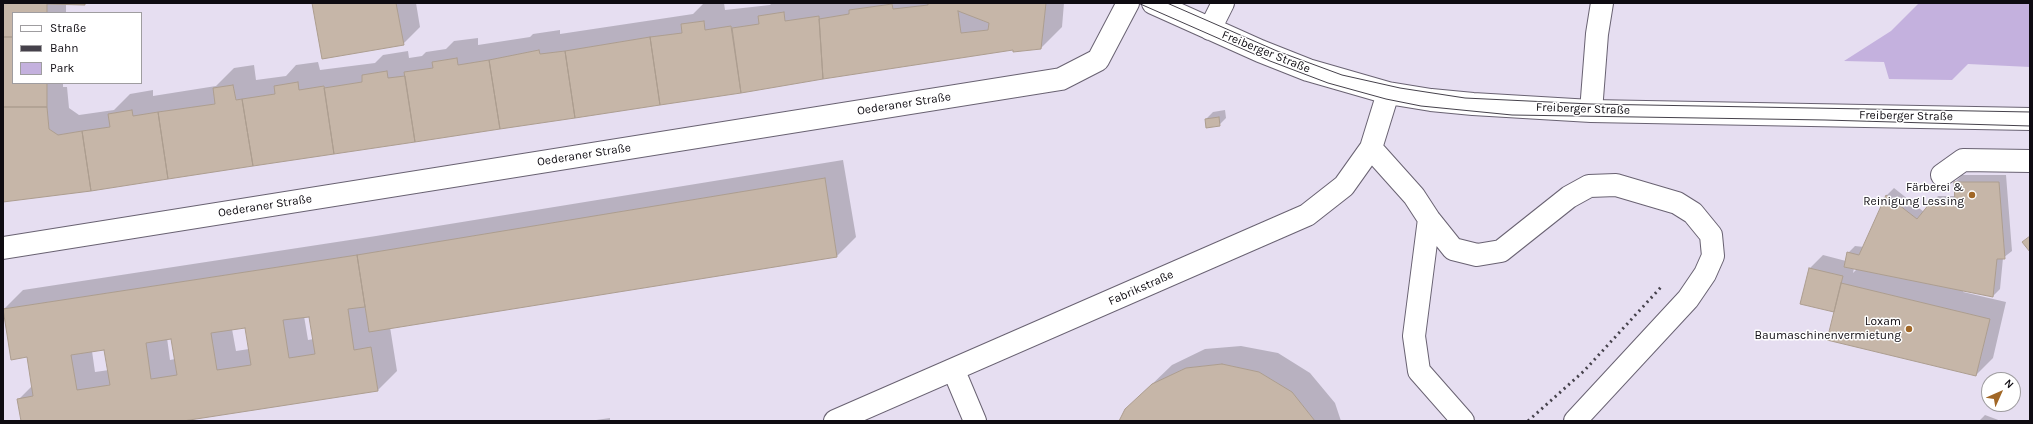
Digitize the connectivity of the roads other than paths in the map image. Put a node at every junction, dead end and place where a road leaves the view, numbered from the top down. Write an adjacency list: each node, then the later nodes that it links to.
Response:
1 (1128, 3): 13 (street, Oederaner Straße)
2 (1153, 3): 5 (street, Freiberger Straße)
3 (1223, 3): 5 (street)
4 (1602, 3): 7 (street)
5 (1210, 29): 6 (street, Freiberger Straße)
6 (1388, 93): 7 (street, Freiberger Straße); 9 (street, Fabrikstraße)
7 (1591, 111): 8 (street, Freiberger Straße)
8 (2030, 119)
9 (1371, 148): 12 (street); 14 (street, Fabrikstraße)
10 (2030, 161): 11 (street)
11 (1942, 175)
12 (1429, 219): 17 (street); 18 (street)
13 (3, 248)
14 (954, 370): 15 (street, Fabrikstraße); 16 (street)
15 (835, 421)
16 (975, 421)
17 (1463, 421)
18 (1575, 421)

